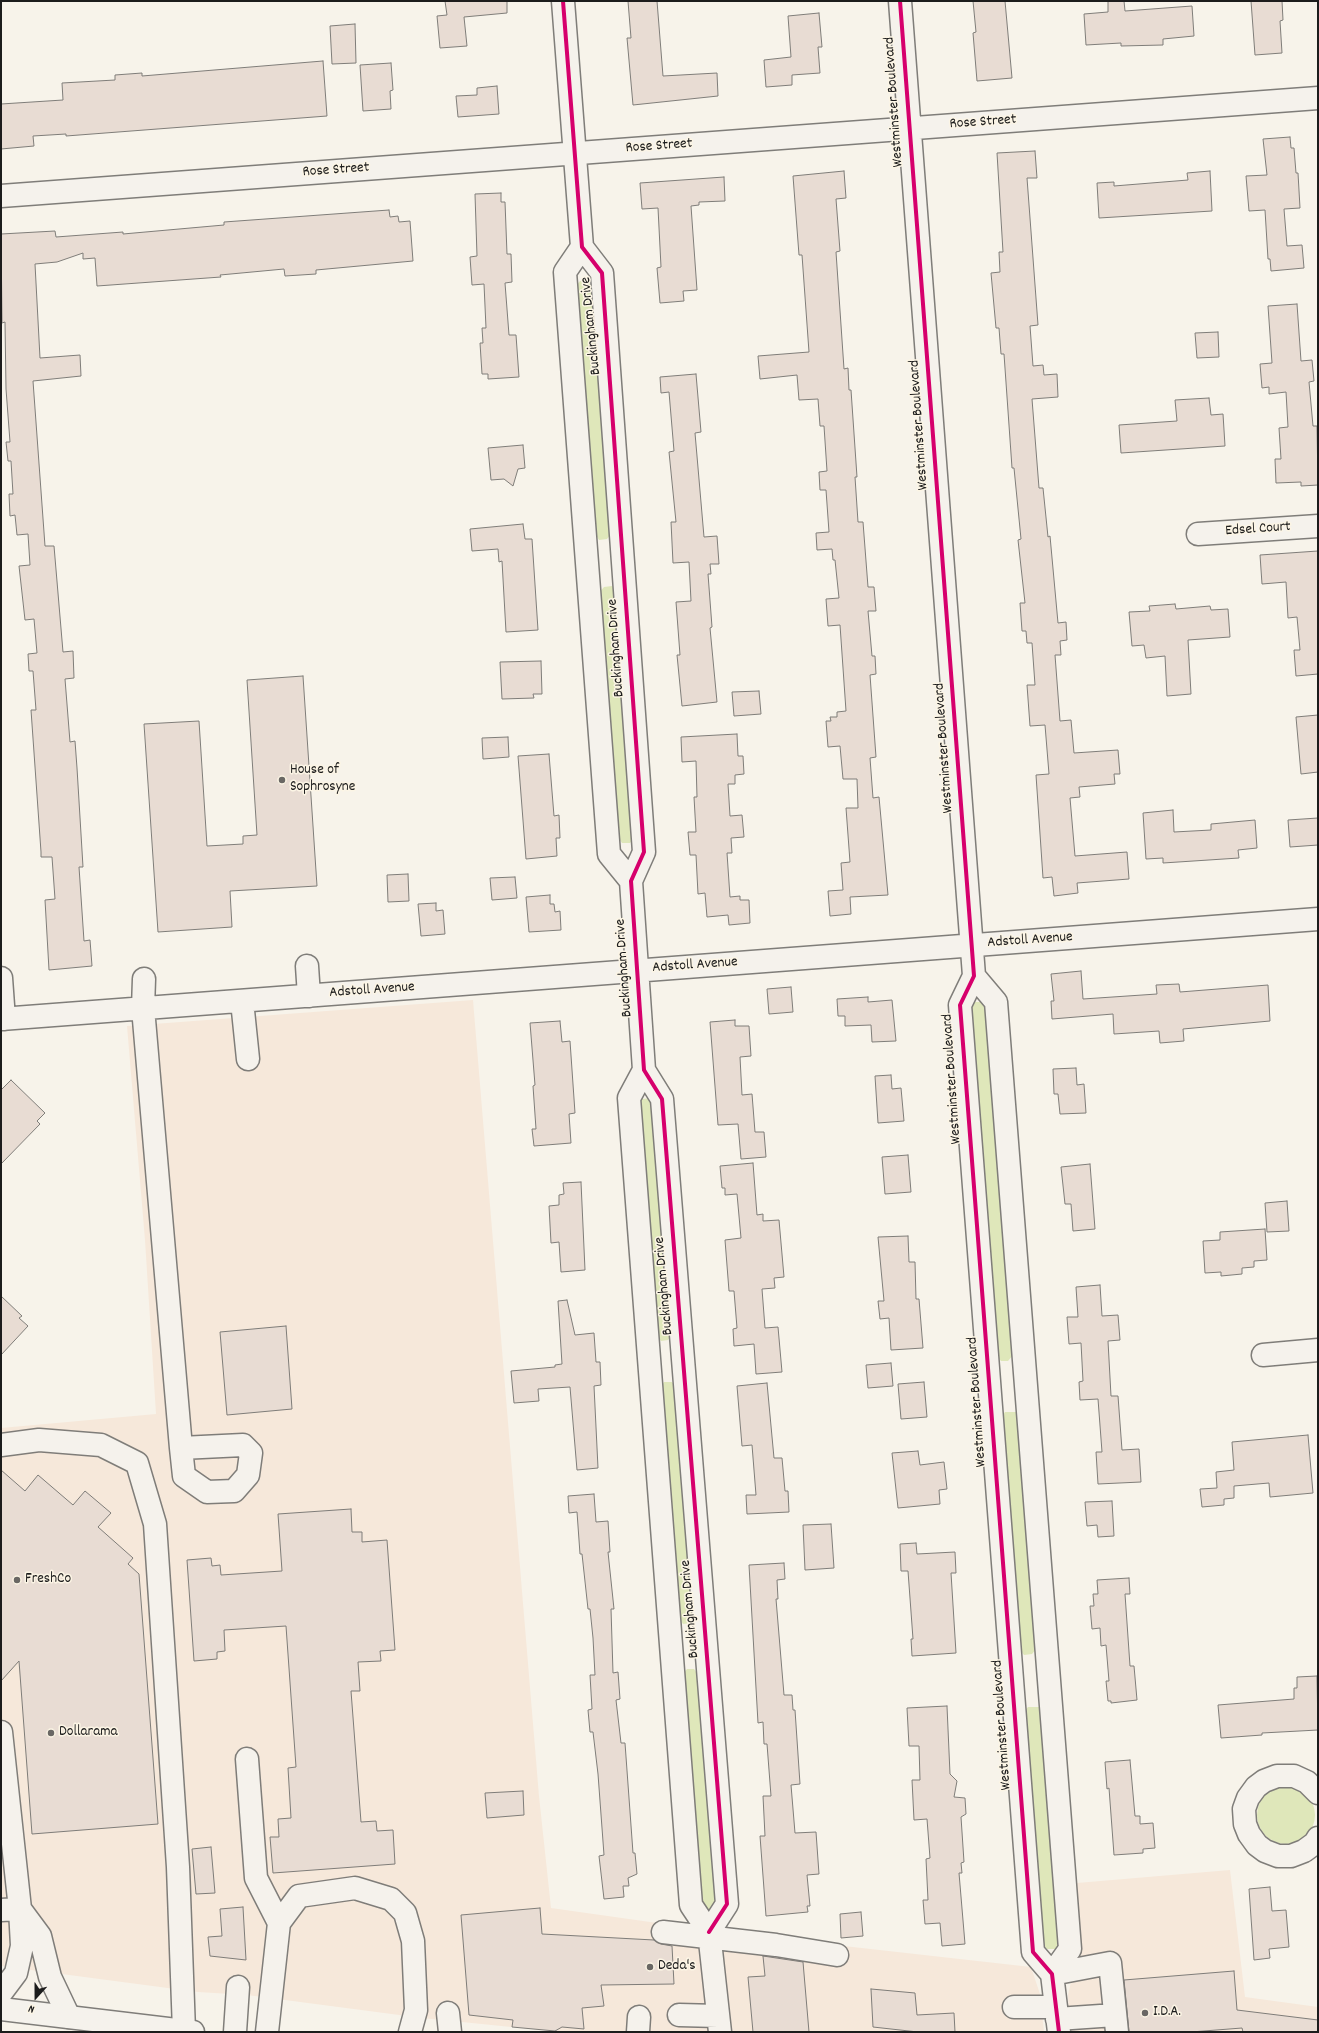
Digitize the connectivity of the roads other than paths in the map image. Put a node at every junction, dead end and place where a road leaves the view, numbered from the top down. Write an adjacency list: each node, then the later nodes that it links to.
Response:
1 (563, 1): 5 (street)
2 (900, 1): 4 (street, Westminster Boulevard)
3 (1318, 98): 4 (street, Rose Street)
4 (909, 129): 5 (street, Rose Street); 12 (street, Westminster Boulevard)
5 (574, 154): 6 (street, Rose Street); 7 (street)
6 (1, 196)
7 (582, 247): 10 (street, Buckingham Drive); 10 (street, Buckingham Drive)
8 (1318, 526): 9 (street, Edsel Court)
9 (1198, 534)
10 (630, 881): 14 (street, Buckingham Drive)
11 (1318, 919): 12 (street, Adstoll Avenue)
12 (972, 945): 14 (street, Adstoll Avenue); 15 (street, Westminster Boulevard)
13 (307, 966): 18 (street)
14 (637, 971): 18 (street, Adstoll Avenue); 23 (street, Buckingham Drive)
15 (974, 976): 37 (street, Westminster Boulevard); 37 (street)
16 (1, 978): 21 (street)
17 (144, 979): 20 (street)
18 (309, 996): 19 (street, Adstoll Avenue)
19 (242, 1001): 20 (street, Adstoll Avenue); 22 (street)
20 (144, 1008): 21 (street, Adstoll Avenue); 27 (street)
21 (3, 1019)
22 (248, 1059)
23 (644, 1070): 35 (street, Buckingham Drive); 35 (street, Buckingham Drive)
24 (1318, 1350): 25 (street)
25 (1263, 1355)
26 (1, 1445): 47 (street)
27 (181, 1448)
28 (1, 1732): 32 (street)
29 (247, 1759): 33 (street)
30 (1318, 1793): 31 (street)
31 (1318, 1838)
32 (11, 1909): 39 (street); 43 (street)
33 (279, 1922): 49 (street); 50 (street)
34 (663, 1932): 35 (street)
35 (710, 1935): 36 (street); 45 (street, Buckingham Drive)
36 (836, 1955)
37 (1052, 1974): 44 (street); 46 (street)
38 (238, 1987): 48 (street)
39 (1, 1993)
40 (1014, 2007): 44 (street)
41 (1, 2009): 43 (street)
42 (679, 2015): 45 (street)
43 (69, 2017): 47 (street)
44 (1057, 2019): 46 (street)
45 (719, 2024)
46 (1116, 2024)
47 (189, 2031)
48 (236, 2032)
49 (267, 2032)
50 (410, 2032)

